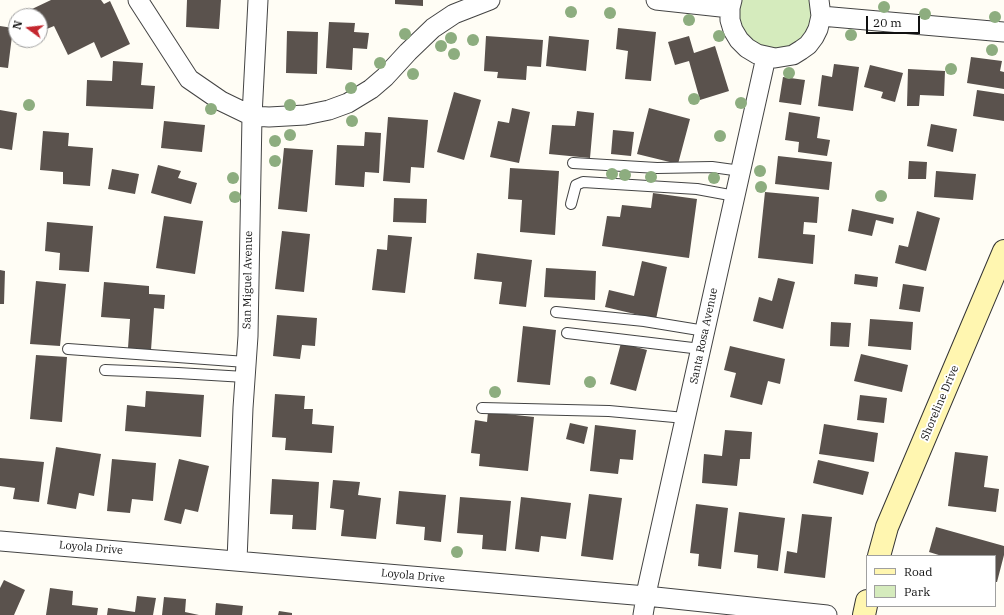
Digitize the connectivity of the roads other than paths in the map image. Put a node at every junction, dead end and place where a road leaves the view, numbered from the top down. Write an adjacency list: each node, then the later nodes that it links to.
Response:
1 (138, 0): 9 (street)
2 (258, 0): 9 (street, San Miguel Avenue)
3 (490, 0): 9 (street)
4 (656, 0): 5 (street)
5 (731, 4): 8 (street)
6 (820, 8): 7 (street); 8 (street)
7 (1004, 32)
8 (766, 57): 11 (street, Santa Rosa Avenue)
9 (252, 116): 20 (street, San Miguel Avenue)
10 (573, 163): 11 (lane)
11 (740, 171): 12 (street, Santa Rosa Avenue)
12 (735, 196): 13 (lane); 17 (street, Santa Rosa Avenue)
13 (571, 204)
14 (1004, 250): 24 (main road, Shoreline Drive)
15 (556, 312): 17 (lane)
16 (567, 333): 17 (lane)
17 (703, 340): 22 (street, Santa Rosa Avenue)
18 (68, 349): 20 (lane)
19 (105, 370): 20 (lane)
20 (246, 370): 25 (street, San Miguel Avenue)
21 (482, 408): 22 (lane)
22 (685, 418): 26 (street, Santa Rosa Avenue)
23 (0, 541): 25 (street, Loyola Drive)
24 (879, 555)
25 (237, 561): 26 (street, Loyola Drive)
26 (646, 596): 27 (street, Santa Rosa Avenue); 28 (street, Loyola Drive)
27 (643, 615)
28 (827, 615)

